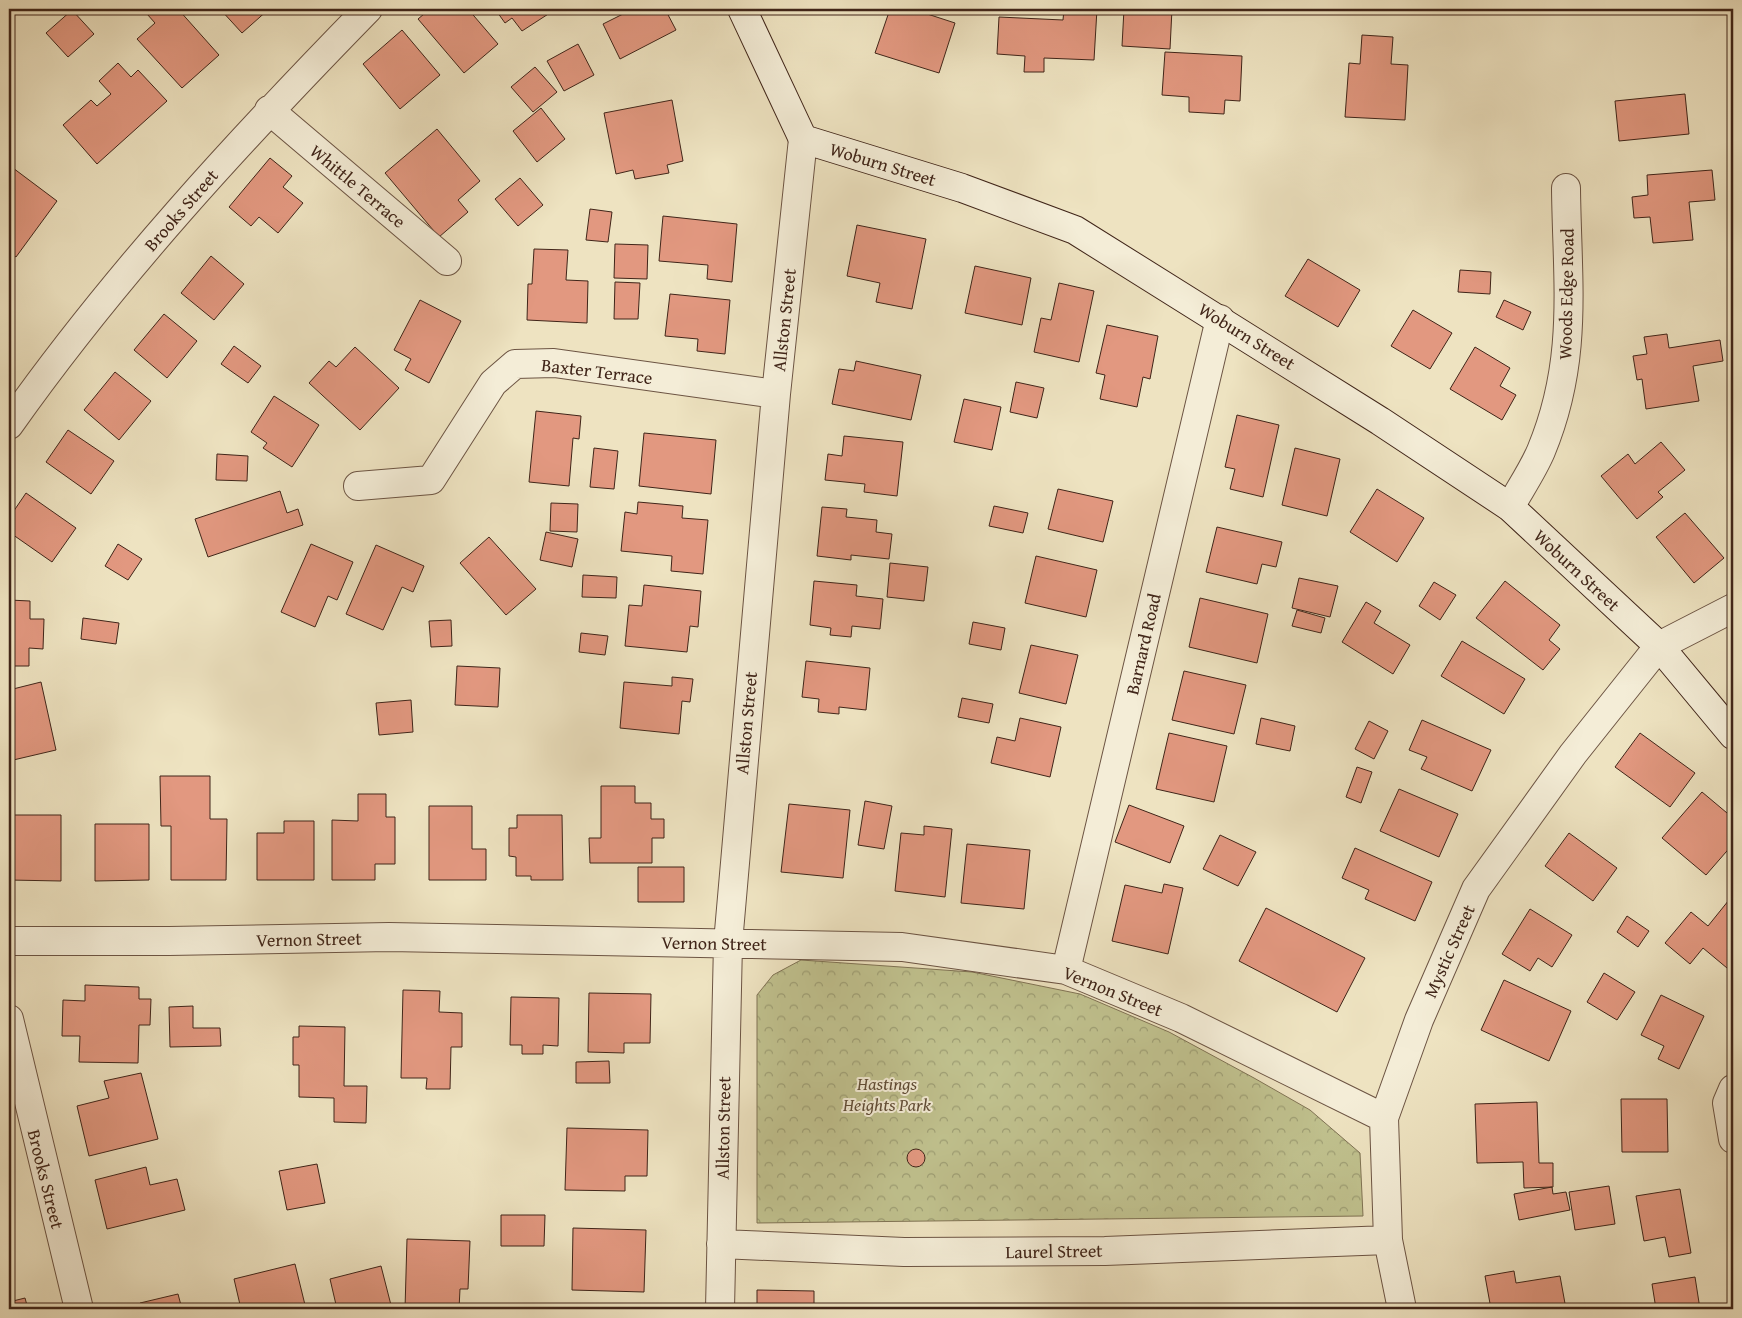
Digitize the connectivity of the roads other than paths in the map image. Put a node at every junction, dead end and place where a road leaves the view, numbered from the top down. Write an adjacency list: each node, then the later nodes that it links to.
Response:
1 (368, 9): 3 (street, Brooks Street)
2 (742, 9): 4 (street)
3 (269, 110): 6 (street, Whittle Terrace); 9 (street, Brooks Street)
4 (803, 139): 7 (street, Woburn Street); 8 (street, Allston Street)
5 (1566, 188): 11 (street, Woods Edge Road)
6 (447, 261)
7 (1220, 319): 11 (street, Woburn Street); 17 (street, Barnard Road)
8 (776, 394): 10 (street, Baxter Terrace); 16 (street, Allston Street)
9 (9, 425)
10 (358, 486)
11 (1510, 507): 13 (street, Woburn Street)
12 (1733, 608): 13 (street)
13 (1658, 646): 14 (street, Woburn Street); 21 (street, Mystic Street)
14 (1733, 735)
15 (9, 941): 16 (street, Vernon Street)
16 (728, 943): 17 (street, Vernon Street); 24 (street, Allston Street)
17 (1066, 970): 21 (street, Vernon Street)
18 (9, 1019): 20 (street, Brooks Street)
19 (1733, 1088): 22 (street)
20 (17, 1100): 25 (street, Brooks Street)
21 (1384, 1118): 23 (street, Mystic Street)
22 (1733, 1139)
23 (1388, 1240): 24 (street, Laurel Street); 27 (street, Mystic Street)
24 (721, 1244): 26 (street, Allston Street)
25 (79, 1309)
26 (720, 1309)
27 (1402, 1309)

